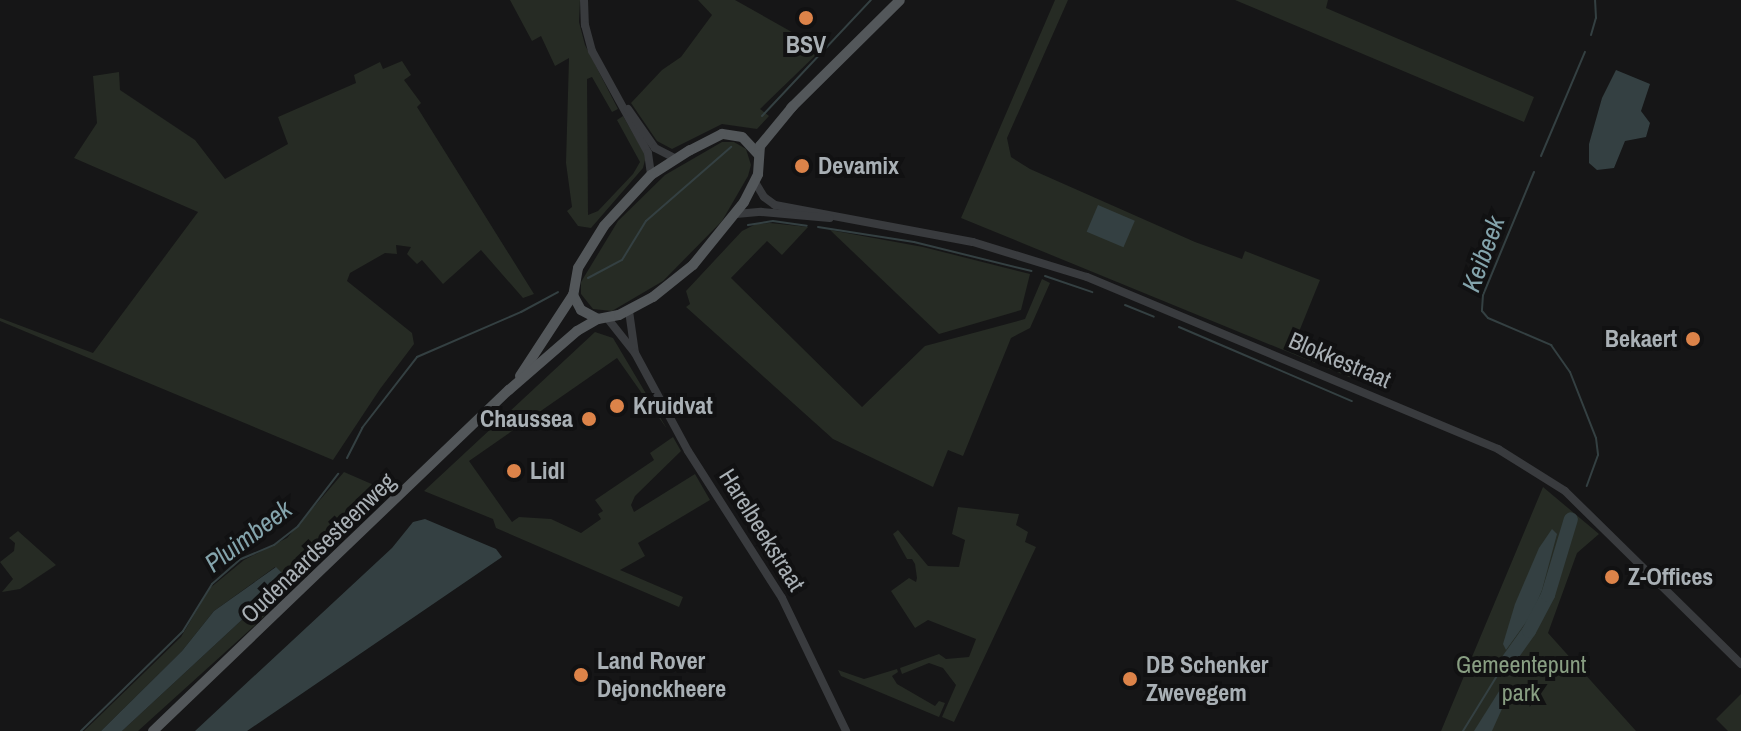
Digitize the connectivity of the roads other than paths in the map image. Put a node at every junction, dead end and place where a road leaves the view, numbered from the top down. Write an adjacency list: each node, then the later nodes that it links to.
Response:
1 (584, 0): 3 (street)
2 (900, 0): 4 (main road)
3 (617, 96): 7 (street); 8 (street)
4 (793, 106): 5 (main road); 6 (main road)
5 (746, 139): 6 (main road); 7 (main road, Oudenaardsesteenweg)
6 (758, 154): 9 (main road)
7 (675, 158): 8 (main road, Oudenaardsesteenweg)
8 (651, 175): 12 (main road, Oudenaardsesteenweg)
9 (755, 182): 10 (main road, Oudenaardsesteenweg); 11 (street, Blokkestraat)
10 (736, 214): 11 (street, Blokkestraat); 13 (main road, Oudenaardsesteenweg)
11 (853, 219): 17 (street, Blokkestraat)
12 (573, 295): 14 (main road); 16 (main road, Oudenaardsesteenweg)
13 (629, 311): 14 (main road, Oudenaardsesteenweg); 15 (street, Harelbeekstraat)
14 (603, 319): 15 (street, Harelbeekstraat); 16 (main road, Oudenaardsesteenweg)
15 (635, 353): 19 (street, Harelbeekstraat)
16 (509, 390): 18 (main road, Oudenaardsesteenweg)
17 (1741, 664)
18 (153, 731)
19 (846, 731)

